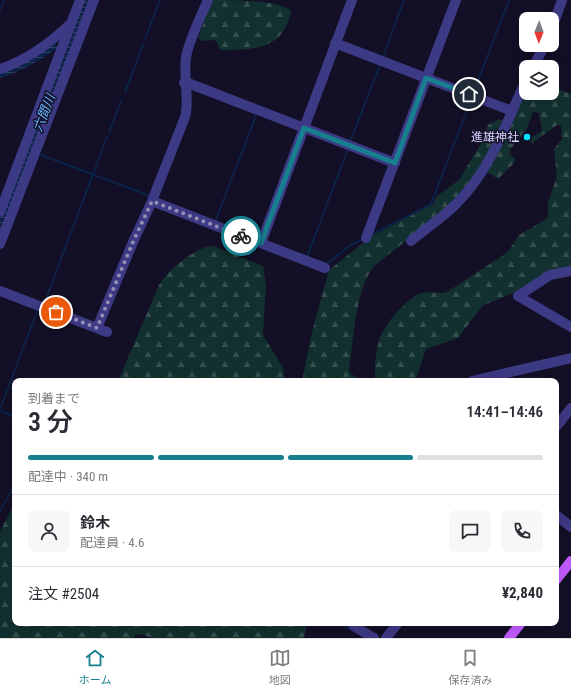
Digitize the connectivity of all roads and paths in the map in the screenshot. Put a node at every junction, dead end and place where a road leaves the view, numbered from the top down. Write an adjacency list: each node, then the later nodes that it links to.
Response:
1 (80, 0): 8 (street)
2 (94, 0): 22 (street)
3 (208, 0): 12 (street)
4 (352, 0): 9 (street)
5 (456, 0): 11 (street)
6 (562, 0): 7 (street)
7 (558, 12)
8 (70, 23): 10 (street); 18 (street)
9 (335, 44): 11 (street); 15 (street)
10 (0, 69)
11 (426, 78): 14 (street); 16 (street)
12 (184, 83): 15 (street); 17 (street)
13 (519, 96): 14 (street)
14 (512, 111): 20 (street)
15 (304, 128): 16 (street); 21 (street)
16 (395, 163): 19 (street)
17 (152, 201): 21 (street); 27 (street)
18 (0, 212)
19 (366, 238)
20 (410, 241)
21 (261, 243): 23 (street)
22 (0, 244)
23 (324, 268)
24 (571, 271): 26 (street)
25 (0, 291): 27 (street)
26 (571, 327)
27 (97, 328): 28 (street)
28 (107, 332)
29 (571, 358): 30 (street)
30 (485, 378)
31 (571, 408): 32 (street)
32 (559, 423)
33 (559, 517): 34 (street)
34 (571, 527)
35 (571, 561): 36 (main road)
36 (559, 576)
37 (354, 626): 40 (street)
38 (396, 626): 41 (street)
39 (519, 626): 42 (main road)
40 (374, 638)
41 (386, 638)
42 (509, 638)

